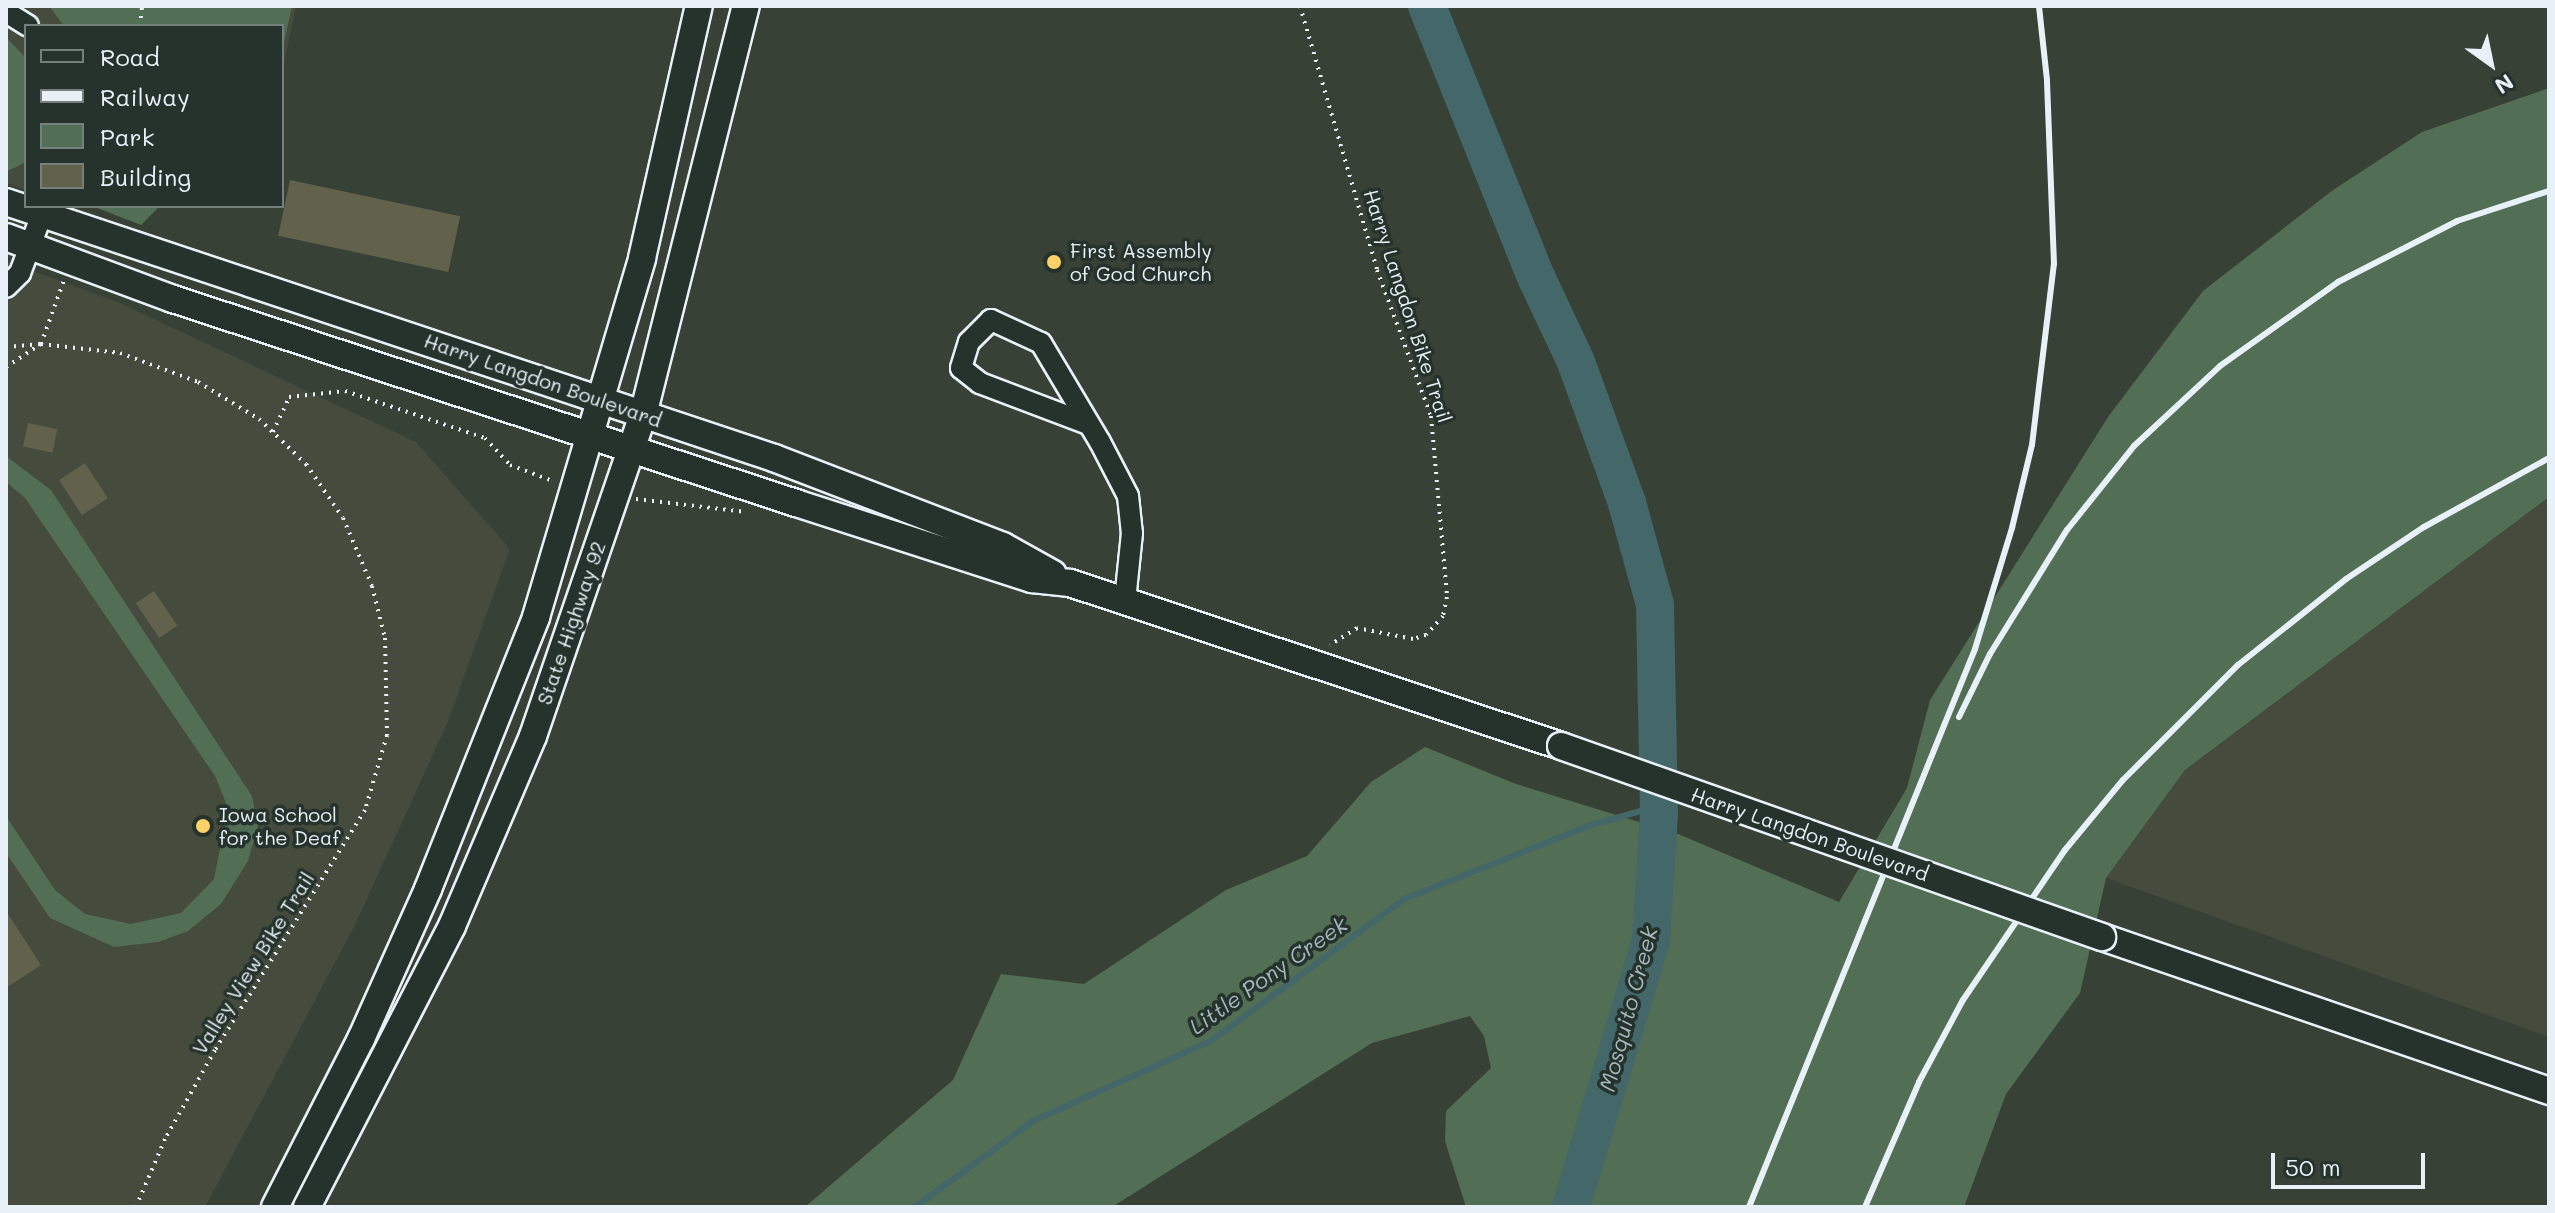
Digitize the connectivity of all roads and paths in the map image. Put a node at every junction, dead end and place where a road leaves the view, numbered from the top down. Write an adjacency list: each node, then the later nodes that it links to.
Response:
1 (699, 6): 11 (main road, State Highway 92)
2 (746, 6): 12 (main road, State Highway 92)
3 (1300, 6): 20 (path, Harry Langdon Bike Trail)
4 (44, 210): 6 (street); 11 (main road, Harry Langdon Boulevard)
5 (6, 237): 6 (main road, Harry Langdon Boulevard)
6 (32, 245): 7 (street); 15 (main road, Harry Langdon Boulevard)
7 (6, 287)
8 (41, 344): 9 (path, Valley View Bike Trail); 10 (path); 14 (path, Valley View Bike Trail)
9 (6, 347)
10 (6, 367)
11 (602, 399): 12 (main road, Harry Langdon Boulevard); 15 (main road, State Highway 92)
12 (643, 415): 16 (main road, State Highway 92); 18 (main road, Harry Langdon Boulevard)
13 (1088, 424): 13 (street); 19 (street)
14 (273, 432): 17 (path); 22 (path, Valley View Bike Trail)
15 (590, 435): 16 (main road, Harry Langdon Boulevard); 17 (main road, State Highway 92)
16 (632, 449): 18 (main road, Harry Langdon Boulevard); 24 (main road, State Highway 92)
17 (574, 489): 23 (main road, State Highway 92)
18 (1070, 583): 19 (main road, Harry Langdon Boulevard)
19 (1125, 601): 20 (main road, Harry Langdon Boulevard)
20 (1322, 664): 21 (main road, Harry Langdon Boulevard, bridge)
21 (2549, 1091)
22 (136, 1207)
23 (275, 1207)
24 (307, 1207)

